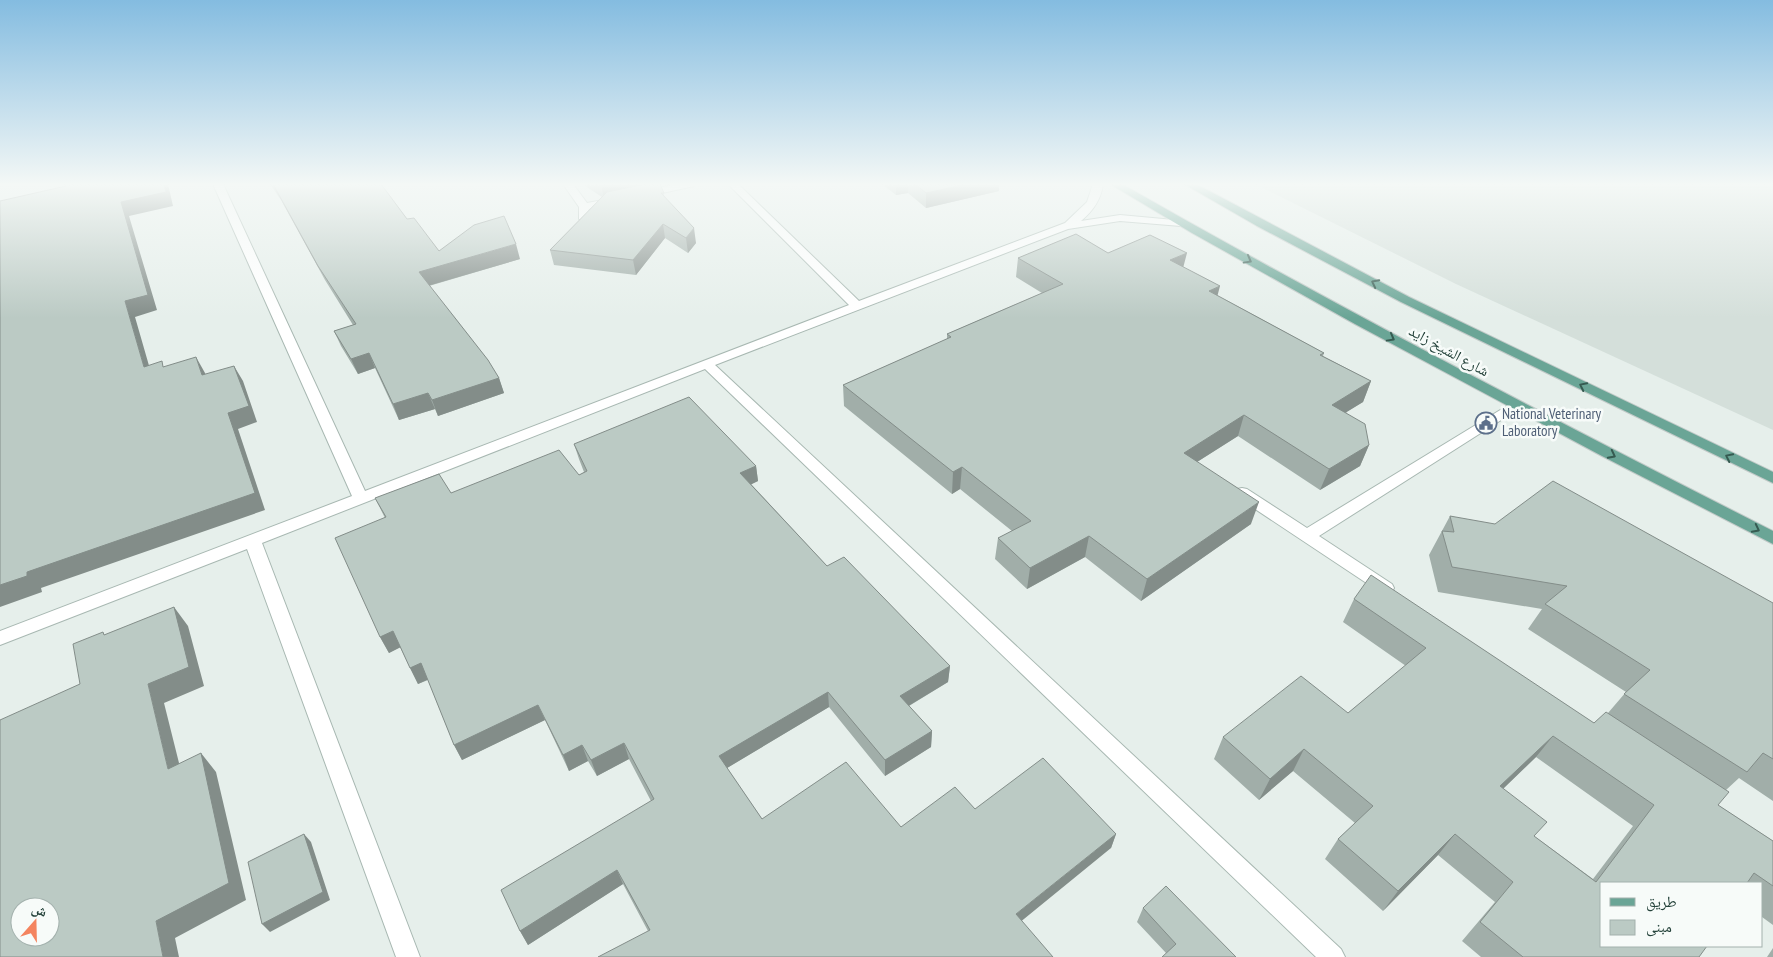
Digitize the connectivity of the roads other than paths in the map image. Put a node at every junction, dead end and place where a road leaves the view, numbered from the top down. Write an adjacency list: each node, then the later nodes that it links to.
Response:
1 (238, 229): 11 (street)
2 (778, 229): 6 (street)
3 (1059, 229): 6 (street)
4 (1192, 229): 8 (main road, شارع الشيخ زايد, one-way to 8)
5 (1270, 229): 9 (main road, شارع الشيخ زايد, one-way to 5)
6 (856, 305): 7 (street)
7 (706, 362): 11 (street); 18 (street)
8 (1515, 405): 12 (street); 13 (main road, شارع الشيخ زايد, one-way to 13)
9 (1773, 478)
10 (1230, 485): 12 (street)
11 (361, 499): 14 (street)
12 (1307, 536): 15 (street)
13 (1773, 538)
14 (253, 542): 16 (street); 17 (street)
15 (1398, 596)
16 (0, 638)
17 (408, 957)
18 (1333, 957)

